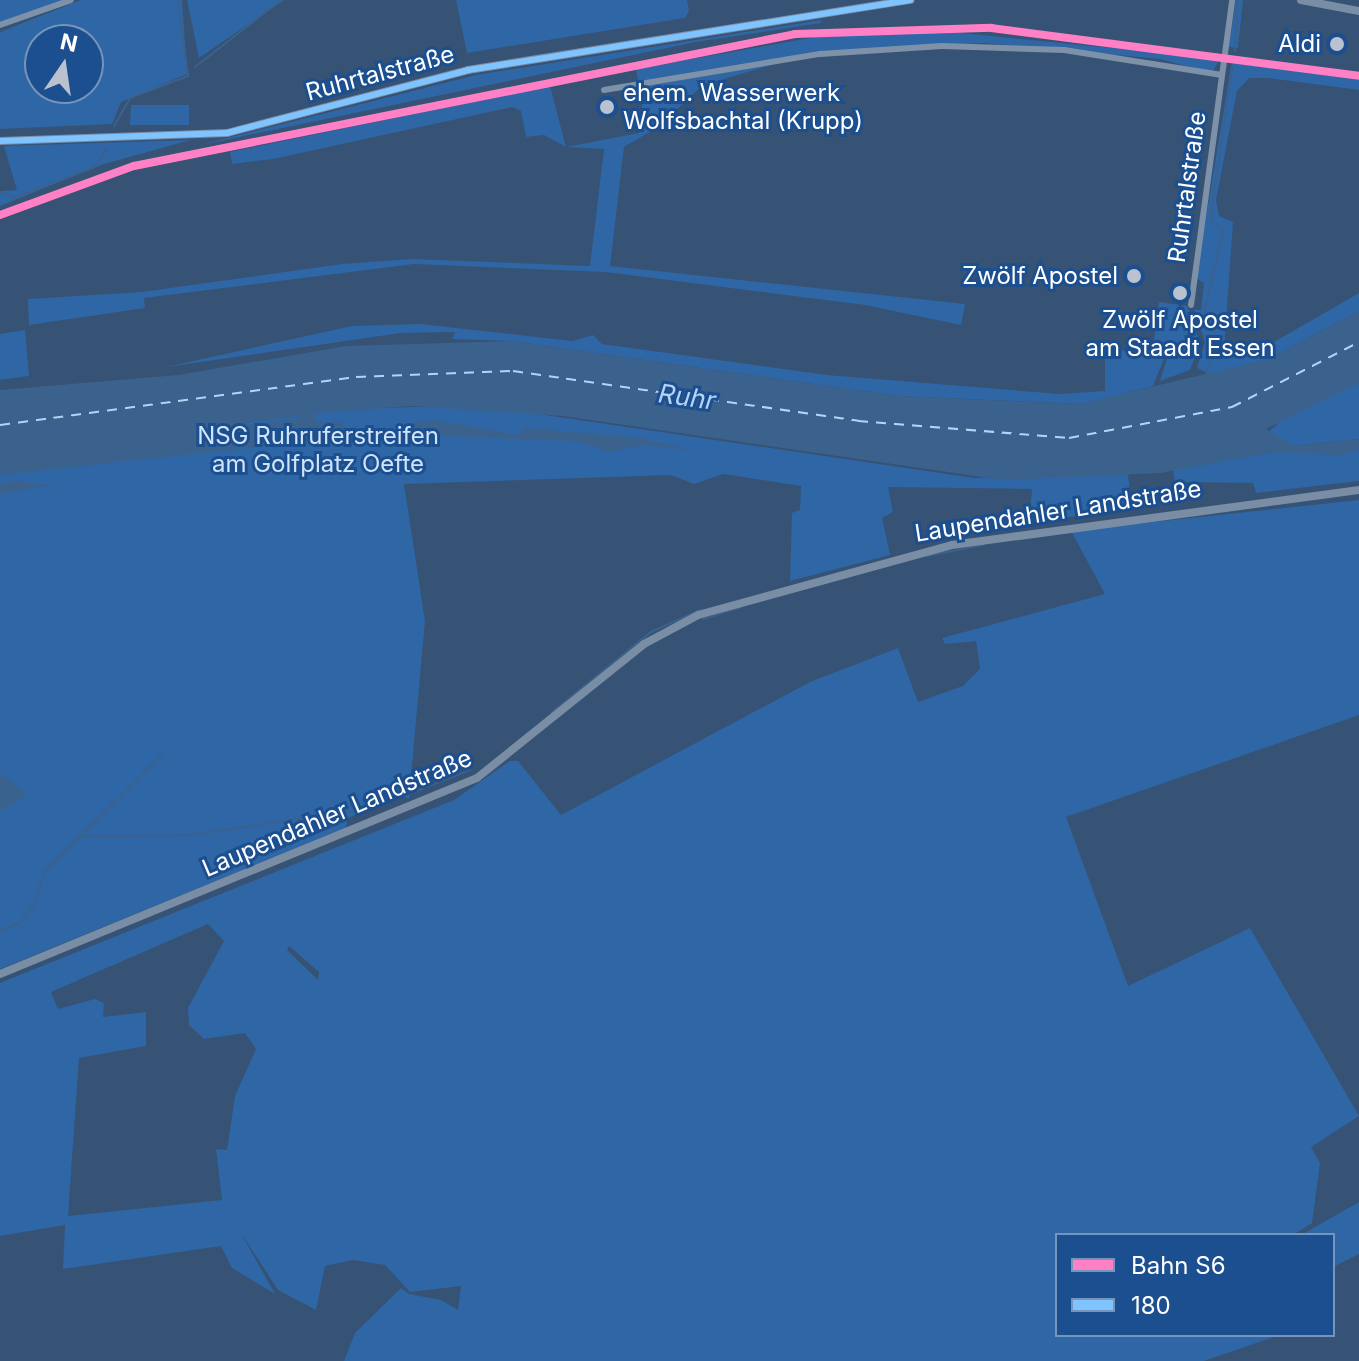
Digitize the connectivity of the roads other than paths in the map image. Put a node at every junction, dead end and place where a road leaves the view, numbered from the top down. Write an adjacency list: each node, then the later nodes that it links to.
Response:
1 (71, 0): 6 (street)
2 (911, 0): 9 (main road, Ruhrtalstraße)
3 (1232, 0): 7 (street, Ruhrtalstraße)
4 (1301, 0): 5 (main road)
5 (1359, 11)
6 (0, 25)
7 (1222, 75): 8 (street); 10 (street, Ruhrtalstraße)
8 (604, 90)
9 (0, 141)
10 (1191, 305)
11 (1359, 490): 12 (main road, Laupendahler Landstraße)
12 (0, 974)

